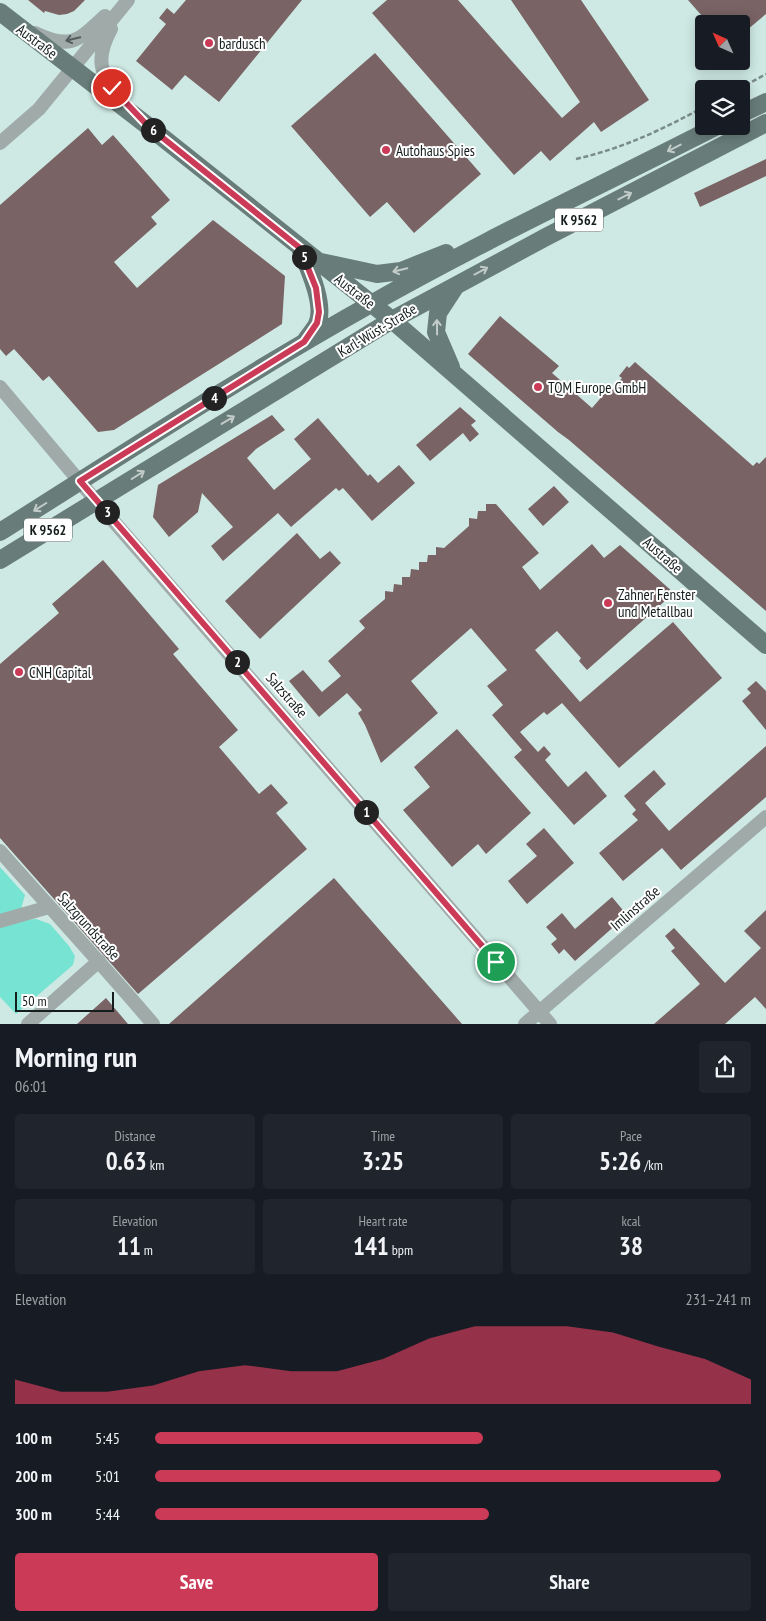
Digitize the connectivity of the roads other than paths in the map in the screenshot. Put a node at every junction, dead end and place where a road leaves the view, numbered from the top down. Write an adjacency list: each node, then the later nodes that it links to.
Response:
1 (126, 0): 3 (street, one-way to 3); 4 (street); 8 (street)
2 (0, 12): 3 (main road, Austraße)
3 (14, 23): 4 (main road, Austraße)
4 (73, 68): 8 (main road, Austraße); 10 (street)
5 (766, 102): 6 (main road)
6 (750, 110)
7 (766, 123): 14 (main road, Karl-Wüst-Straße / K 9562, one-way to 7)
8 (148, 126): 12 (main road, Austraße)
9 (700, 135): 11 (main road, Karl-Wüst-Straße / K 9562, one-way to 11)
10 (0, 143)
11 (528, 221): 13 (main road, one-way to 13); 15 (main road, Karl-Wüst-Straße / K 9562)
12 (300, 248): 13 (main road, Austraße); 17 (main road)
13 (316, 261): 15 (main road, Austraße)
14 (457, 284): 16 (main road, Karl-Wüst-Straße / K 9562); 18 (main road, one-way to 14)
15 (371, 303): 16 (main road, Austraße); 17 (main road, Karl-Wüst-Straße / K 9562)
16 (392, 320): 18 (main road, Austraße); 21 (main road, Karl-Wüst-Straße / K 9562, one-way to 16)
17 (304, 342): 20 (main road, Karl-Wüst-Straße / K 9562)
18 (454, 372): 24 (main road, Austraße)
19 (2, 394): 20 (street, Salzstraße)
20 (80, 481): 21 (street, Salzstraße); 22 (main road, Karl-Wüst-Straße / K 9562, one-way to 22)
21 (96, 500): 23 (main road, Karl-Wüst-Straße / K 9562); 30 (street, Salzstraße)
22 (0, 532)
23 (0, 560)
24 (766, 645)
25 (766, 817): 30 (street, Imlinstraße)
26 (0, 851): 27 (street, Salzgrundstraße)
27 (49, 907): 28 (street); 29 (street, Salzgrundstraße)
28 (0, 921)
29 (99, 961): 31 (street); 32 (street, Salzgrundstraße)
30 (539, 1011): 33 (street, Imlinstraße); 34 (street, Salzstraße)
31 (28, 1024)
32 (153, 1024)
33 (525, 1024)
34 (550, 1024)

